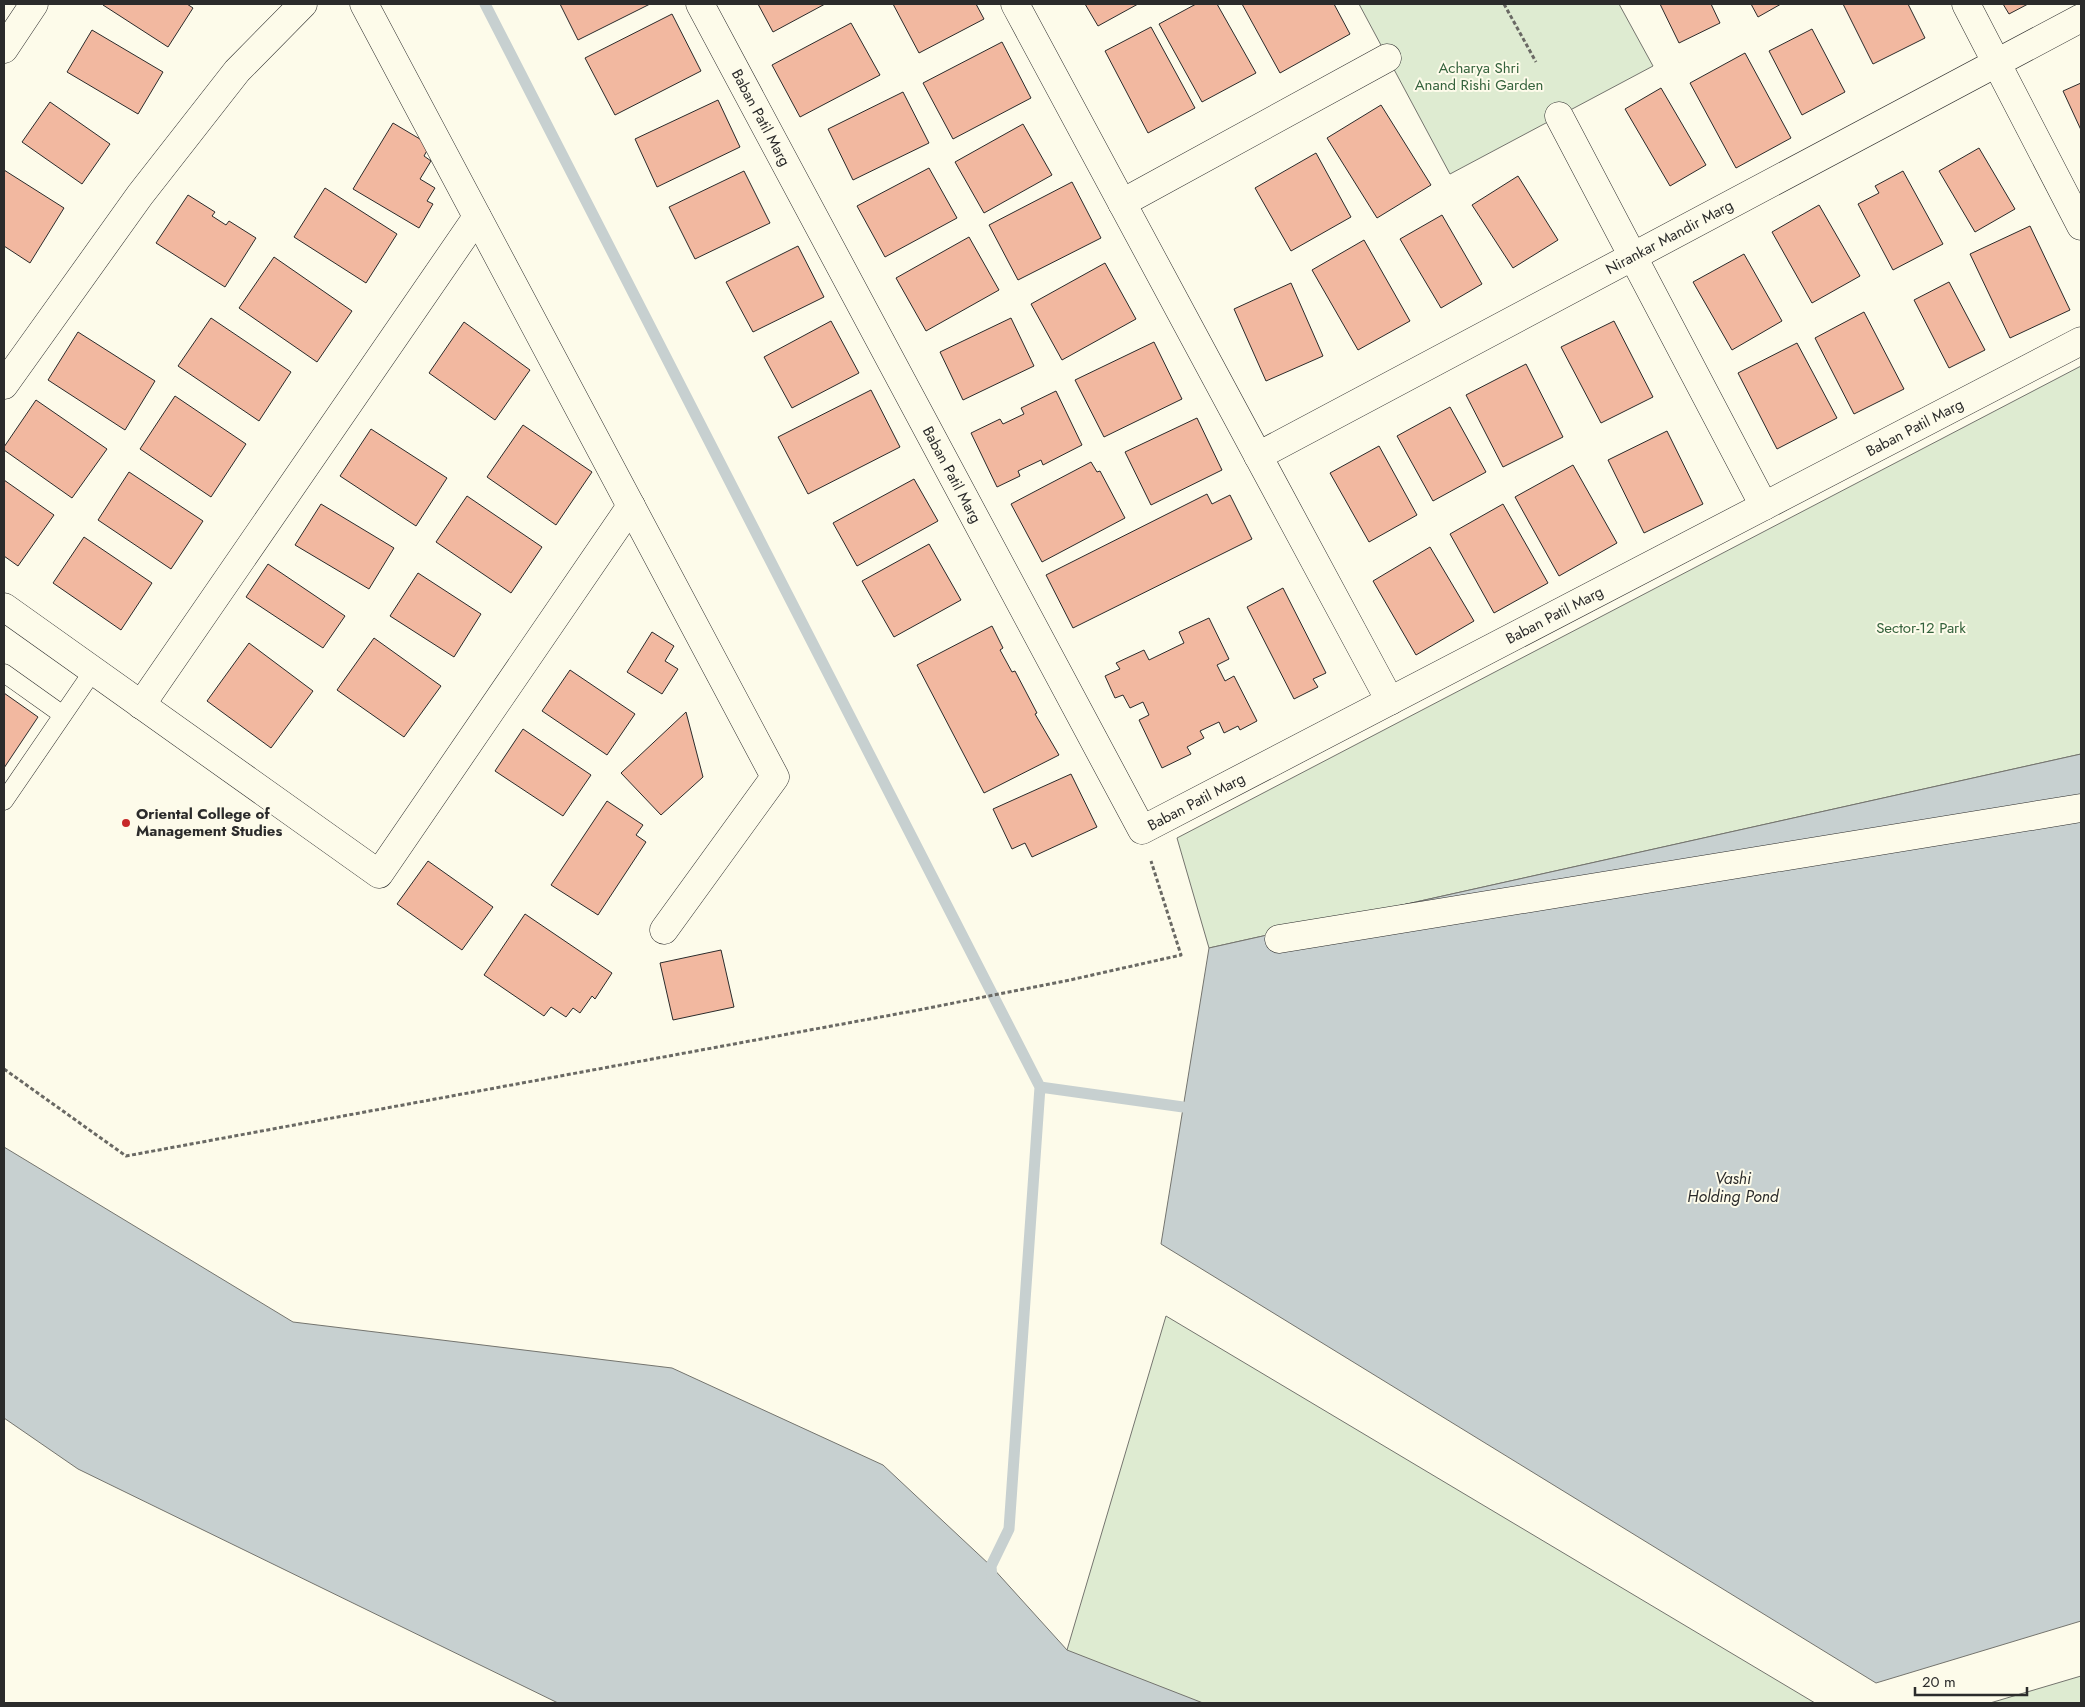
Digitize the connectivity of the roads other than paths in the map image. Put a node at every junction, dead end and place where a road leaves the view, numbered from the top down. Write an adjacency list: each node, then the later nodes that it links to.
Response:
1 (34, 4): 9 (street)
2 (42, 4): 9 (street)
3 (303, 4): 18 (street)
4 (364, 4): 14 (street)
5 (700, 4): 25 (street, Baban Patil Marg)
6 (1015, 4): 13 (street)
7 (1966, 4): 11 (street)
8 (2081, 18): 11 (street, Nirankar Mandir Marg)
9 (10, 39)
10 (1387, 58): 13 (street)
11 (1997, 63): 15 (street); 16 (street, Nirankar Mandir Marg)
12 (1559, 116): 16 (street)
13 (1122, 203): 19 (street)
14 (477, 217): 20 (street); 26 (street)
15 (2081, 226)
16 (1633, 257): 19 (street, Nirankar Mandir Marg); 21 (street)
17 (2081, 341): 21 (street, Baban Patil Marg)
18 (4, 385)
19 (1258, 456): 25 (street)
20 (631, 506): 26 (street); 30 (street)
21 (1764, 506): 25 (street, Baban Patil Marg)
22 (4, 608): 23 (street)
23 (94, 671): 26 (street); 27 (lane)
24 (4, 673): 27 (lane)
25 (1390, 701)
26 (141, 705)
27 (63, 714): 28 (lane)
28 (4, 801)
29 (2081, 808): 31 (street)
30 (664, 930)
31 (1279, 939)

